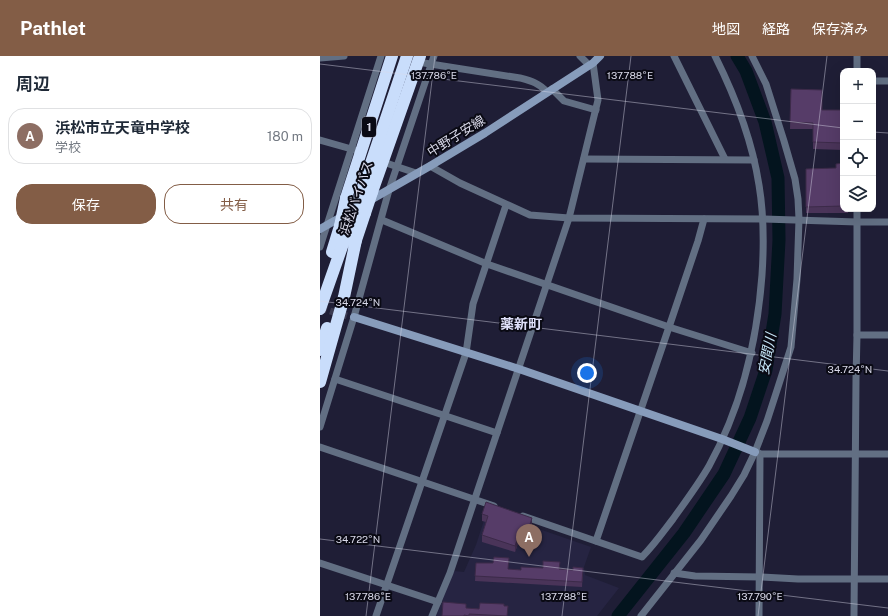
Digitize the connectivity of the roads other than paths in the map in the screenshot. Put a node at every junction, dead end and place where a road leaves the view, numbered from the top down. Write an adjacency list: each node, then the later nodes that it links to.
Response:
1 (344, 56): 12 (street)
2 (378, 56): 3 (street)
3 (385, 56): 21 (street); 40 (highway, 1, bridge)
4 (406, 56): 30 (highway, 浜松バイパス / 1)
5 (434, 56): 13 (street)
6 (580, 56): 14 (street)
7 (600, 56): 14 (street, 中野子安線)
8 (674, 56): 23 (street)
9 (715, 56): 24 (street)
10 (752, 56): 36 (street)
11 (857, 56): 15 (street)
12 (320, 58)
13 (425, 61): 18 (street); 27 (street); 30 (highway, 浜松バイパス / 1)
14 (591, 64): 18 (street, 中野子安線); 19 (street)
15 (857, 68)
16 (876, 81): 17 (street)
17 (888, 81)
18 (550, 90): 19 (street); 26 (street, 中野子安線)
19 (596, 110): 22 (street)
20 (320, 140): 21 (street)
21 (355, 149): 41 (street)
22 (584, 159): 23 (street); 33 (street)
23 (725, 159): 24 (street)
24 (754, 160): 35 (street)
25 (386, 163): 27 (street)
26 (430, 166): 28 (street, 中野子安線); 31 (street)
27 (397, 167): 28 (street); 29 (street)
28 (416, 173): 29 (street, 中野子安線)
29 (389, 190): 37 (street); 41 (street, 中野子安線)
30 (366, 193): 40 (highway, 浜松バイパス / 1, bridge); 42 (highway, 浜松バイパス / 1, bridge)
31 (506, 205): 33 (street); 44 (street)
32 (857, 212): 38 (street)
33 (569, 218): 34 (street); 45 (street)
34 (704, 219): 35 (street); 49 (street)
35 (763, 219): 36 (street); 54 (street)
36 (799, 219): 38 (street); 64 (street)
37 (382, 220): 44 (street); 48 (street)
38 (857, 222): 39 (street); 50 (street)
39 (888, 222)
40 (345, 224): 46 (highway, 1); 47 (highway, 浜松バイパス / 1)
41 (324, 227): 43 (street)
42 (356, 240): 52 (highway, 浜松バイパス / 1); 57 (highway, 1)
43 (320, 247)
44 (487, 264): 45 (street); 53 (street)
45 (547, 284): 49 (street); 55 (street)
46 (320, 292)
47 (320, 309)
48 (350, 316): 53 (street); 56 (street)
49 (669, 327): 54 (street); 58 (street)
50 (858, 335): 51 (street); 65 (street)
51 (888, 335)
52 (320, 350)
53 (466, 353): 55 (street); 59 (street)
54 (752, 353): 62 (street)
55 (519, 369): 58 (street); 61 (street)
56 (335, 379): 59 (street); 60 (street)
57 (320, 382)
58 (641, 410): 62 (street); 71 (street)
59 (444, 416): 61 (street); 67 (street)
60 (320, 427)
61 (497, 433): 68 (street)
62 (722, 438): 64 (street); 71 (street)
63 (320, 447): 67 (street)
64 (757, 452): 65 (street); 73 (street); 74 (street)
65 (856, 454): 66 (street); 76 (street)
66 (888, 454)
67 (422, 481): 68 (street); 77 (street)
68 (475, 499): 69 (street); 78 (street)
69 (503, 509)
70 (518, 514): 71 (street)
71 (596, 541)
72 (320, 563): 77 (street)
73 (674, 573): 74 (street); 81 (street)
74 (760, 577): 76 (street); 82 (street)
75 (888, 579): 76 (street)
76 (855, 580): 83 (street)
77 (387, 586): 78 (street); 79 (street)
78 (438, 602): 80 (street)
79 (376, 616)
80 (432, 616)
81 (641, 616)
82 (759, 616)
83 (854, 616)

